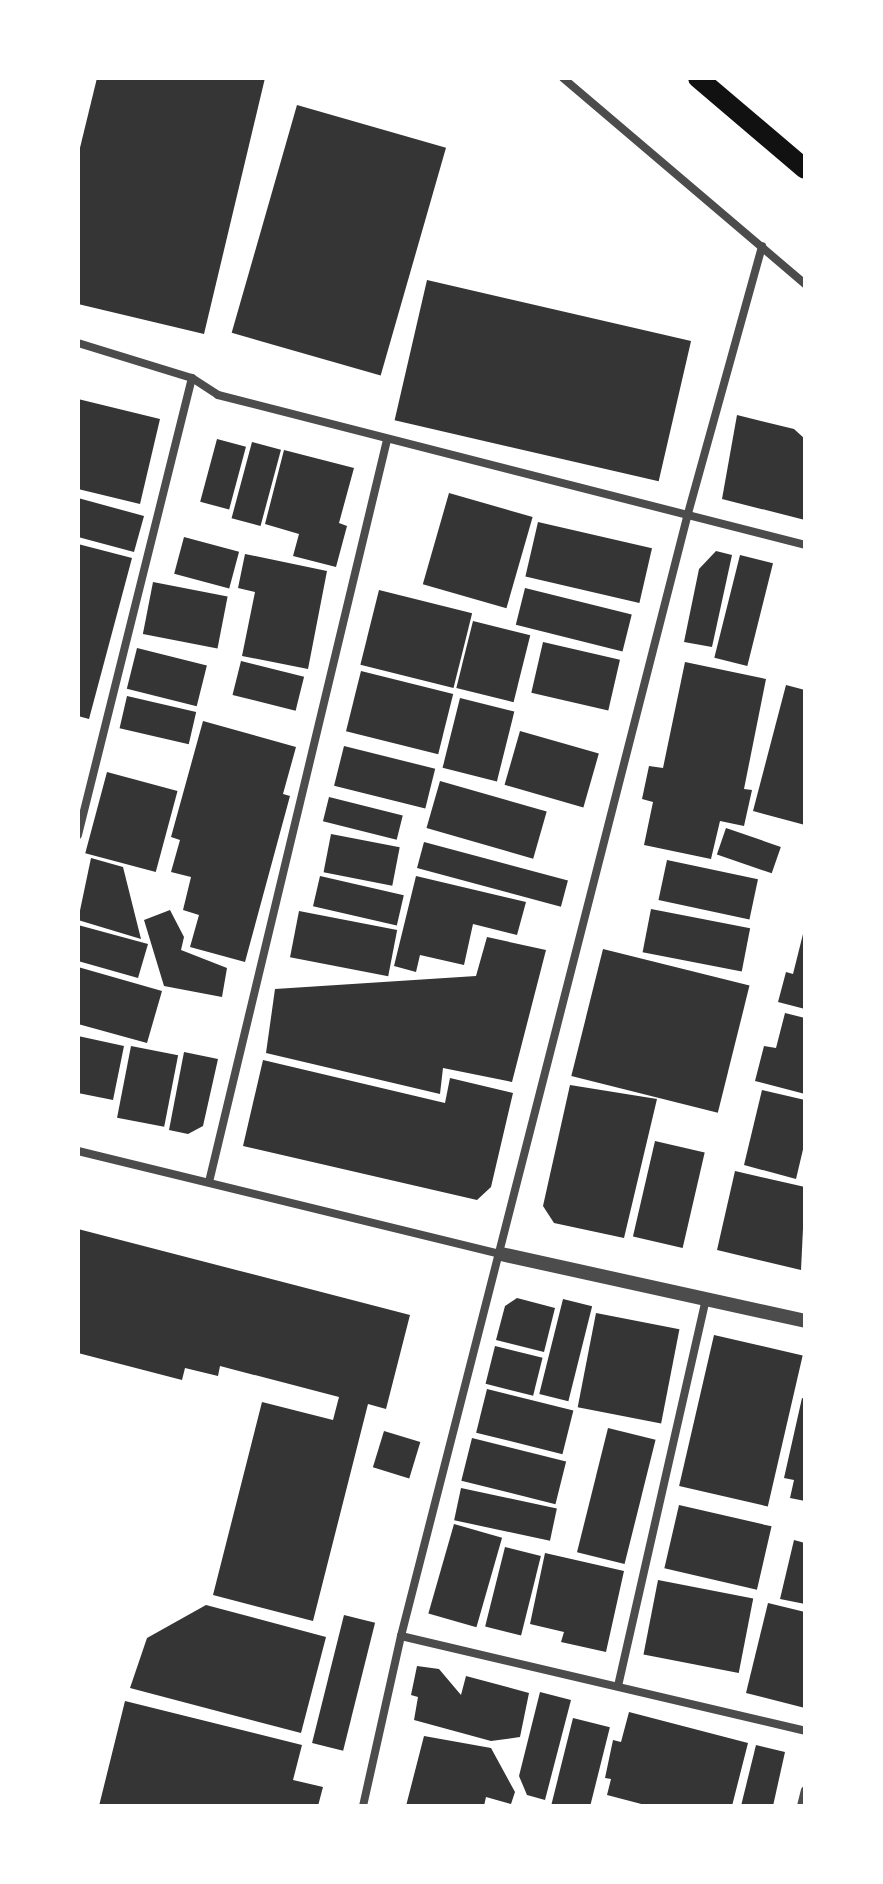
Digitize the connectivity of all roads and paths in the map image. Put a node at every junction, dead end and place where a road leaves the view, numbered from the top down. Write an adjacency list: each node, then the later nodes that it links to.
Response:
1 (563, 78): 4 (street)
2 (698, 78): 3 (main road)
3 (805, 169)
4 (762, 246): 5 (street); 9 (street)
5 (805, 284)
6 (78, 343): 7 (street)
7 (192, 378): 8 (street); 11 (street)
8 (387, 440): 9 (street); 13 (street)
9 (687, 517): 10 (street); 14 (street)
10 (805, 545)
11 (78, 835)
12 (78, 1151): 13 (street)
13 (209, 1182): 14 (street)
14 (501, 1254): 15 (street); 17 (street)
15 (706, 1300): 16 (street); 18 (street)
16 (805, 1321)
17 (401, 1636): 18 (street); 21 (street)
18 (618, 1686): 19 (street)
19 (805, 1731)
20 (805, 1790): 22 (street)
21 (363, 1806)
22 (801, 1806)

